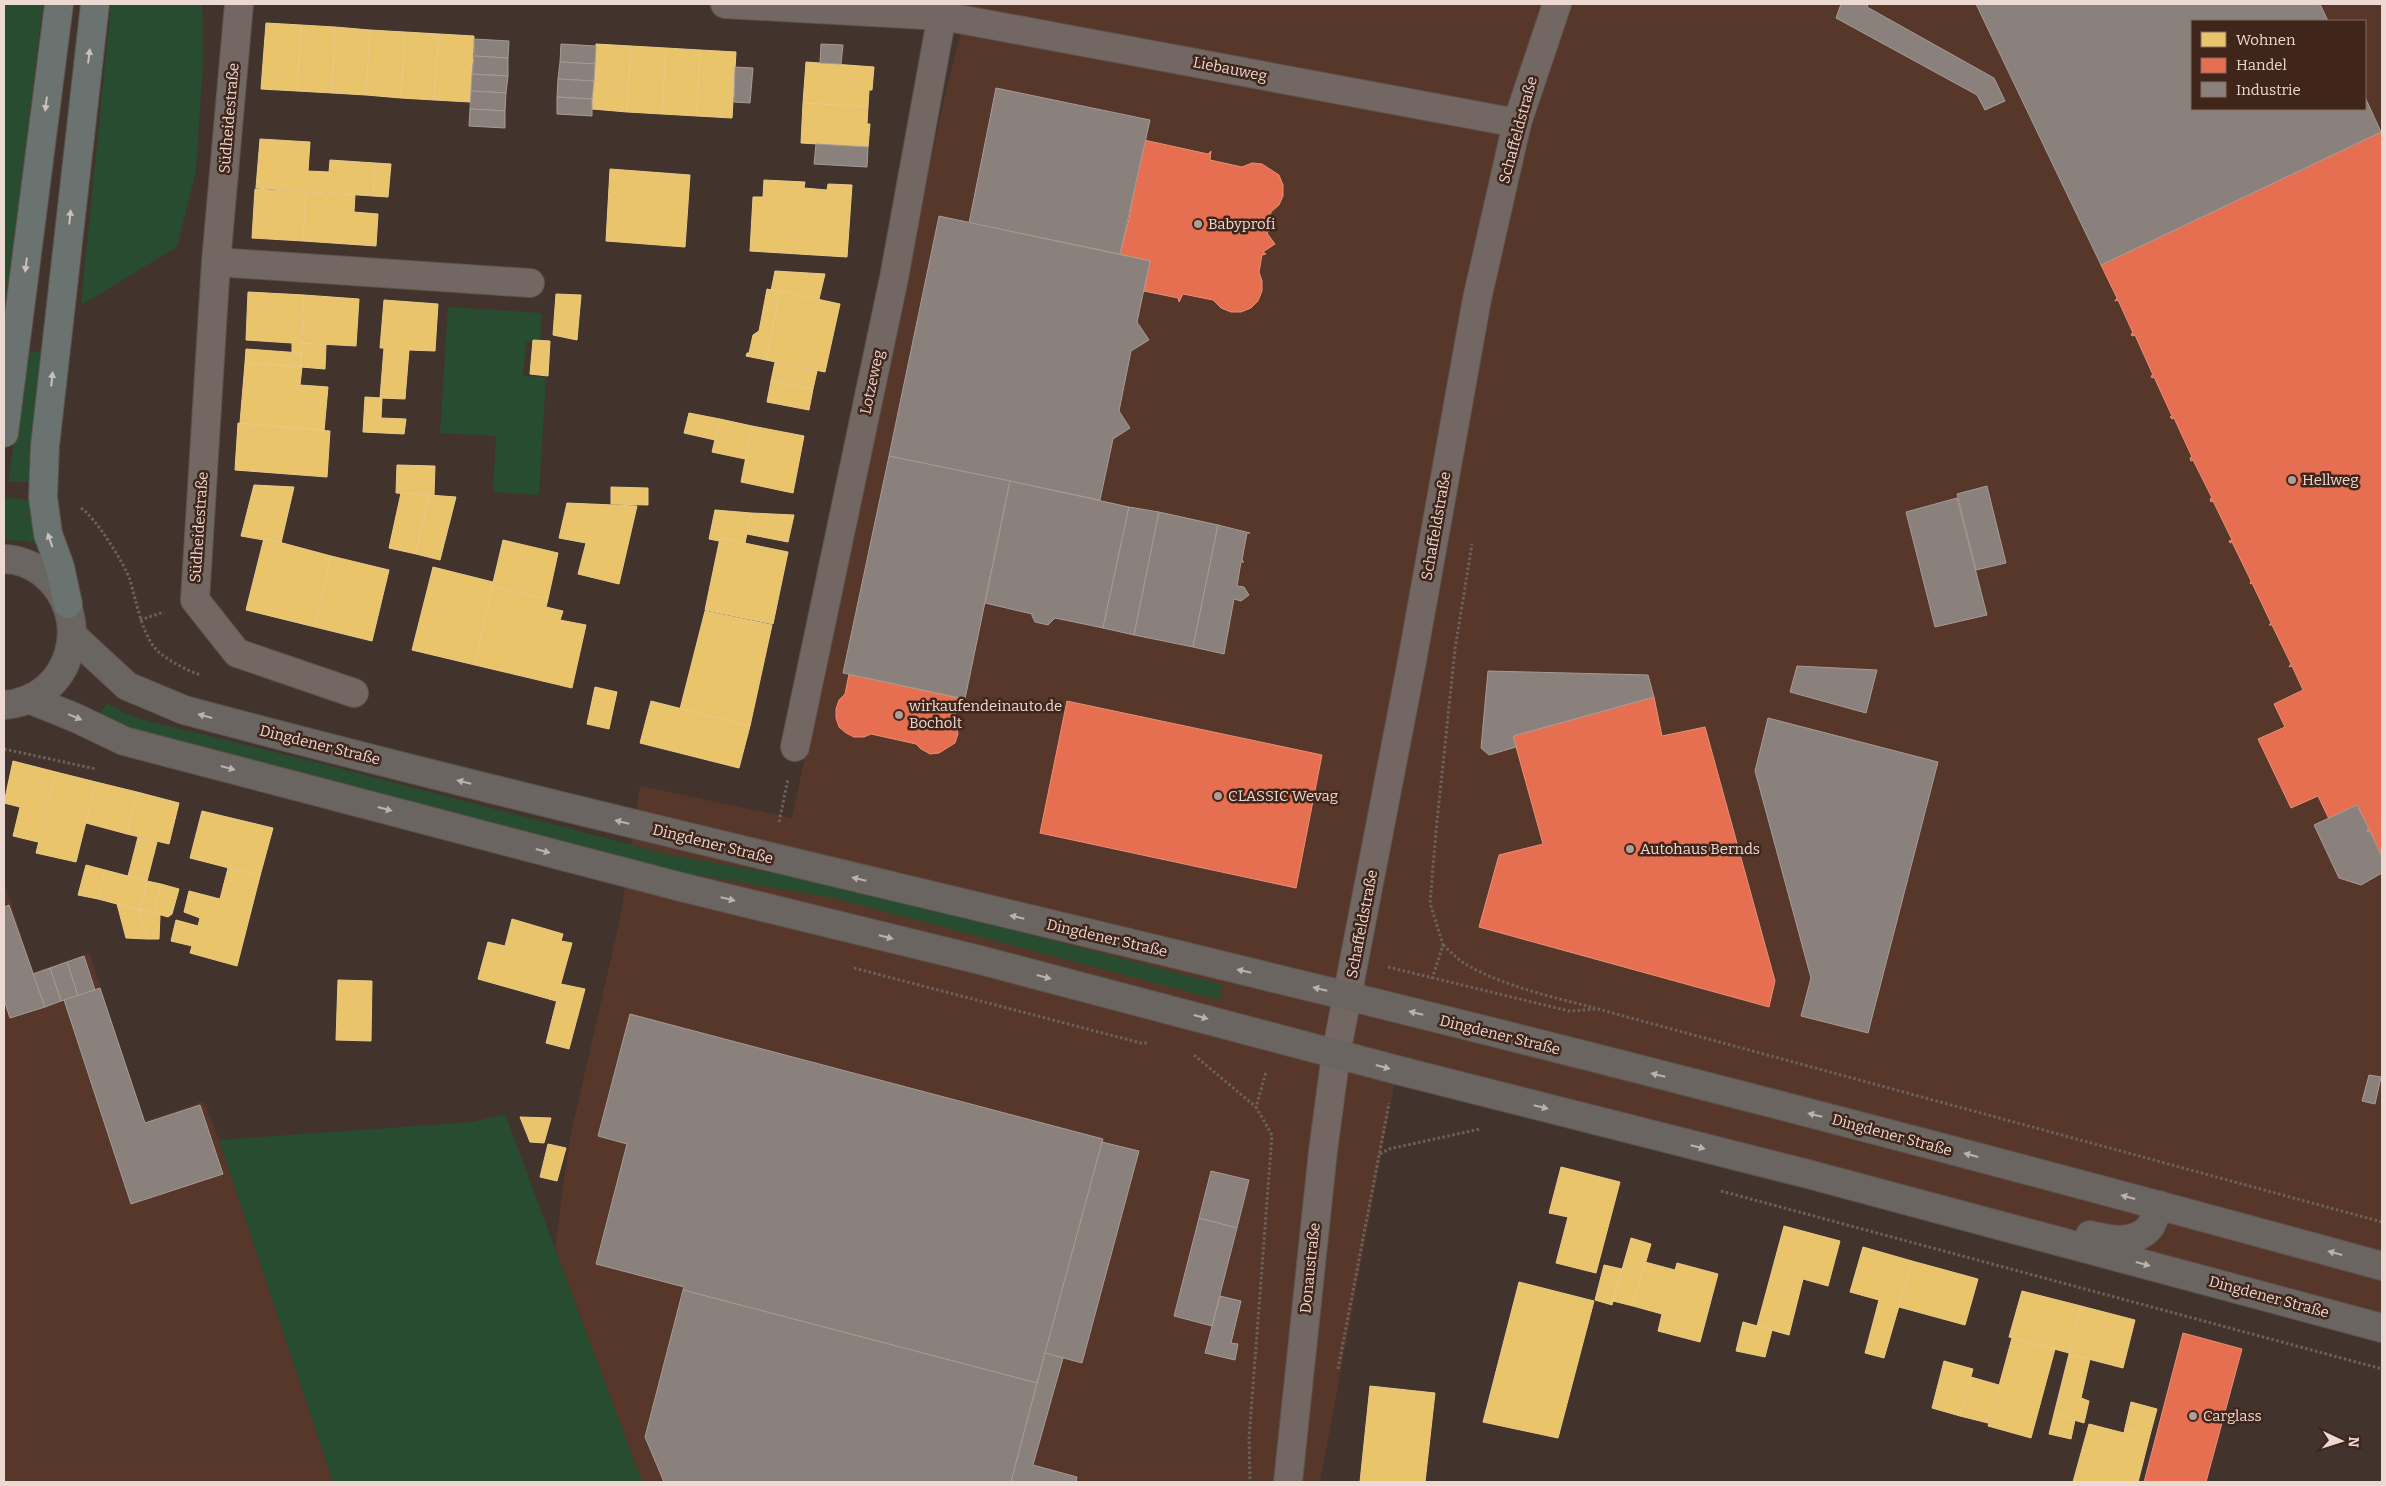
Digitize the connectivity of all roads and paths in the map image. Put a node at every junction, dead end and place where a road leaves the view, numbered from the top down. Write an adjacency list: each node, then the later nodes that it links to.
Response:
1 (59, 4): 10 (highway, one-way to 10)
2 (95, 4): 11 (highway, one-way to 2)
3 (239, 4): 8 (street, Südheidestraße)
4 (725, 4): 6 (street, Liebauweg)
5 (1557, 4): 7 (street, Schaffeldstraße)
6 (943, 10): 7 (street, Liebauweg); 19 (street, Lotzeweg)
7 (1517, 123): 22 (street, Schaffeldstraße)
8 (216, 262): 9 (street); 17 (street, Südheidestraße)
9 (530, 283)
10 (4, 433)
11 (44, 497): 14 (highway, one-way to 11); 16 (path)
12 (1472, 541): 21 (path)
13 (4, 559): 14 (main road, Dingdener Straße)
14 (68, 604): 15 (main road, Dingdener Straße)
15 (73, 636): 18 (main road, Dingdener Straße); 24 (main road, Dingdener Straße, one-way to 15)
16 (206, 677)
17 (354, 693)
18 (17, 702): 27 (main road, Dingdener Straße, one-way to 27)
19 (795, 747): 20 (path)
20 (788, 826)
21 (1443, 945): 23 (path); 25 (path)
22 (1355, 959): 23 (path); 24 (street, Schaffeldstraße)
23 (1433, 978): 25 (path); 26 (path)
24 (1348, 996): 26 (main road, Dingdener Straße, one-way to 24); 29 (street, Schaffeldstraße)
25 (1598, 1009): 40 (path)
26 (1421, 1015): 39 (main road, Dingdener Straße, one-way to 26)
27 (1276, 1037): 29 (main road, Dingdener Straße); 34 (path)
28 (1192, 1053): 34 (path)
29 (1336, 1054): 30 (main road, Dingdener Straße, one-way to 30); 31 (street, Donaustraße)
30 (1401, 1071): 32 (path); 37 (main road, Dingdener Straße, one-way to 37)
31 (1332, 1083): 32 (path); 46 (street, Donaustraße)
32 (1389, 1103): 33 (path); 36 (path)
33 (1399, 1105)
34 (1256, 1107): 45 (path)
35 (1475, 1125): 36 (path)
36 (1380, 1154): 44 (path)
37 (1808, 1174): 39 (main road, Dingdener Straße); 42 (main road, Dingdener Straße, one-way to 42)
38 (1714, 1189): 43 (path)
39 (2159, 1205): 41 (main road, Dingdener Straße, one-way to 39)
40 (2382, 1222)
41 (2382, 1266)
42 (2382, 1328)
43 (2382, 1369)
44 (1337, 1376)
45 (1250, 1482)
46 (1288, 1482)

